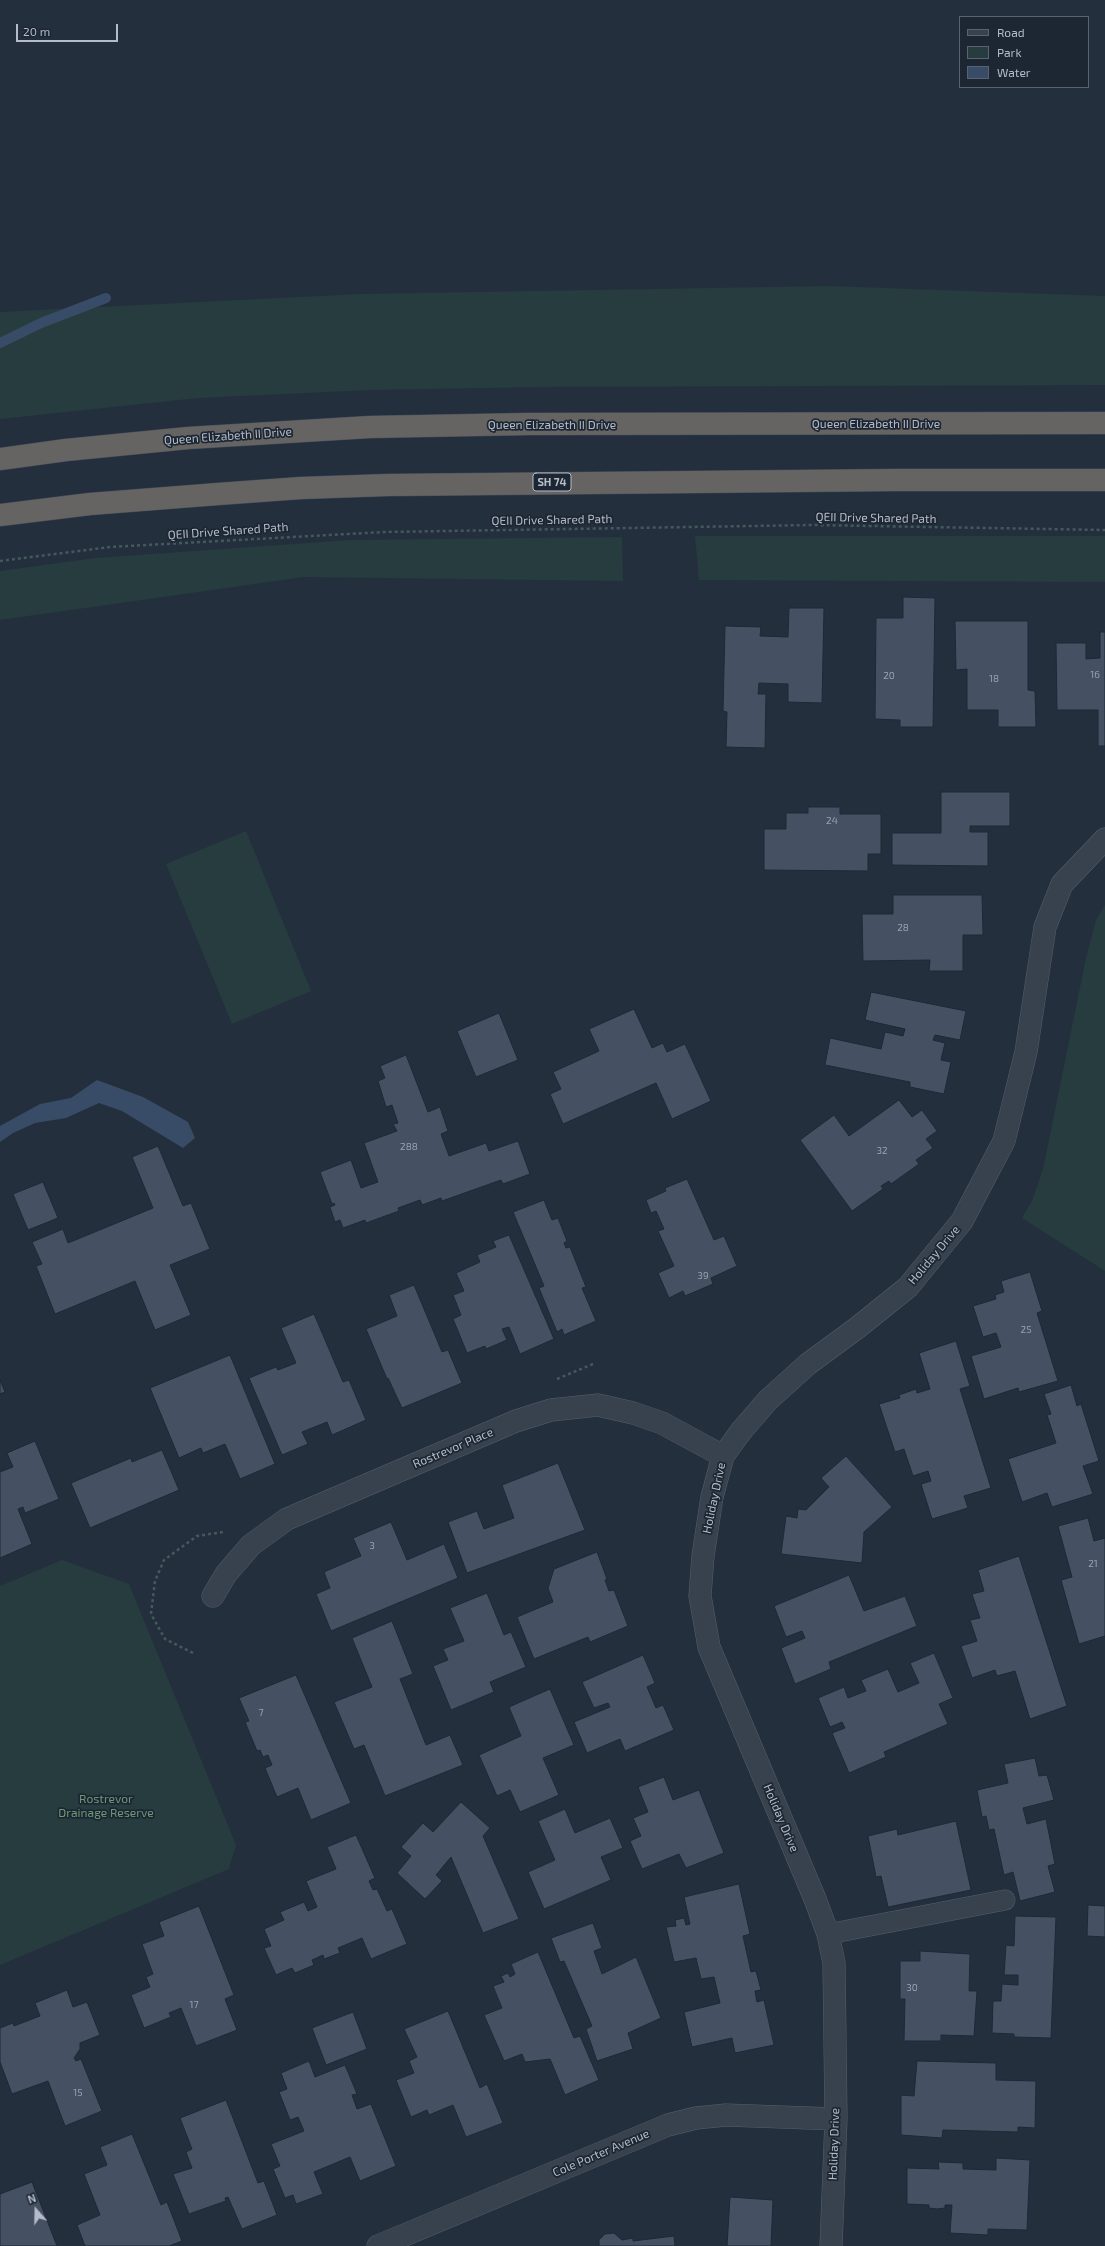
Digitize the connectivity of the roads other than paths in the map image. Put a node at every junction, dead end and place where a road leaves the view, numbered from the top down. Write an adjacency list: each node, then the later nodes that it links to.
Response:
1 (1105, 423): 2 (highway, Queen Elizabeth II Drive)
2 (0, 459)
3 (1105, 480): 4 (highway, SH 74)
4 (0, 515)
5 (1105, 839): 6 (street, Holiday Drive)
6 (723, 1456): 7 (street, Rostrevor Place); 9 (street, Holiday Drive)
7 (214, 1596)
8 (1005, 1900): 9 (lane)
9 (828, 1934): 10 (street, Holiday Drive)
10 (836, 2119): 11 (street, Cole Porter Avenue); 12 (street, Holiday Drive)
11 (378, 2246)
12 (831, 2246)

